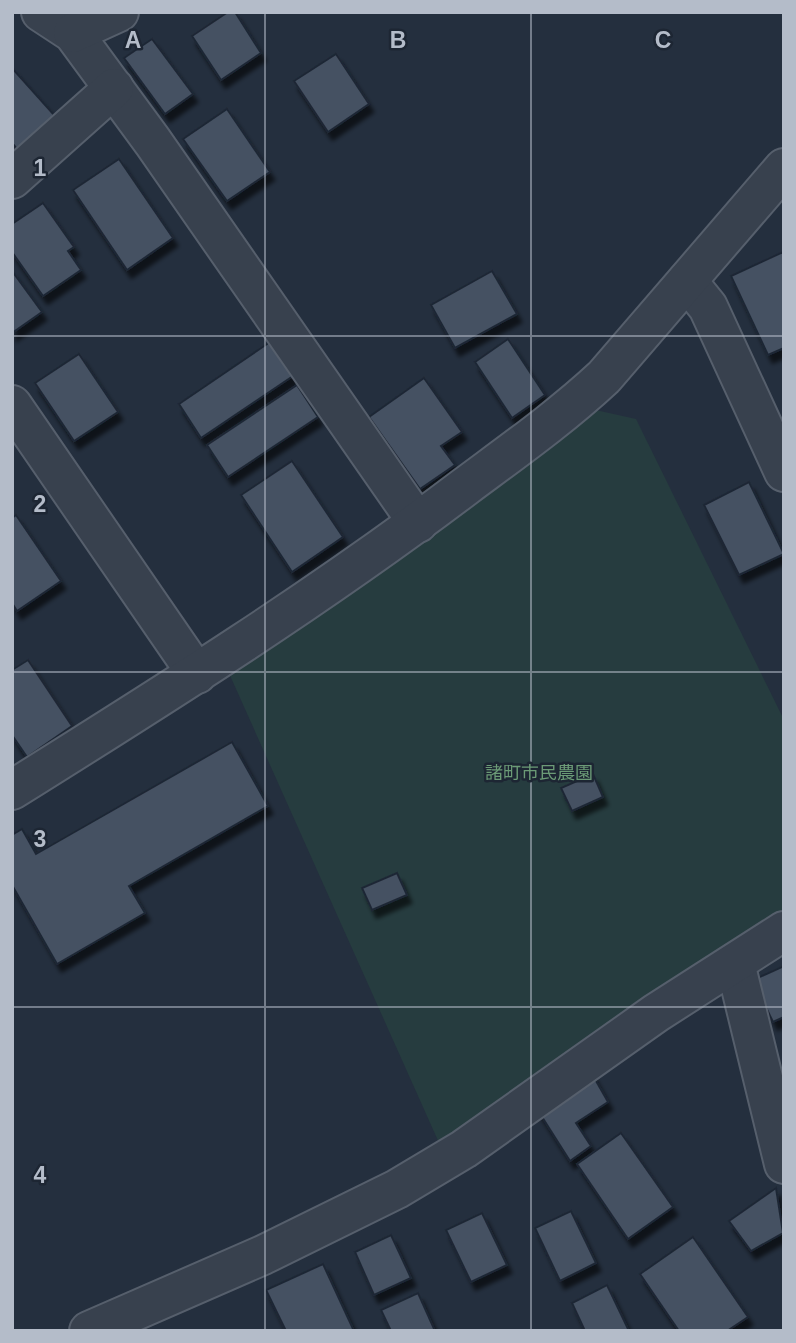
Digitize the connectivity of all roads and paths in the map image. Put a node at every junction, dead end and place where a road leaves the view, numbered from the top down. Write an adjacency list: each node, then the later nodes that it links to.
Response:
1 (41, 12): 3 (street)
2 (119, 12): 3 (street)
3 (73, 33): 4 (street)
4 (114, 88): 6 (street); 10 (street)
5 (784, 168): 7 (street)
6 (12, 179)
7 (687, 281): 9 (street); 10 (street)
8 (12, 405): 11 (street)
9 (784, 472)
10 (418, 523): 11 (street)
11 (197, 674): 12 (street)
12 (12, 790)
13 (784, 931): 14 (street)
14 (735, 962): 15 (street); 16 (street)
15 (784, 1164)
16 (89, 1331)

